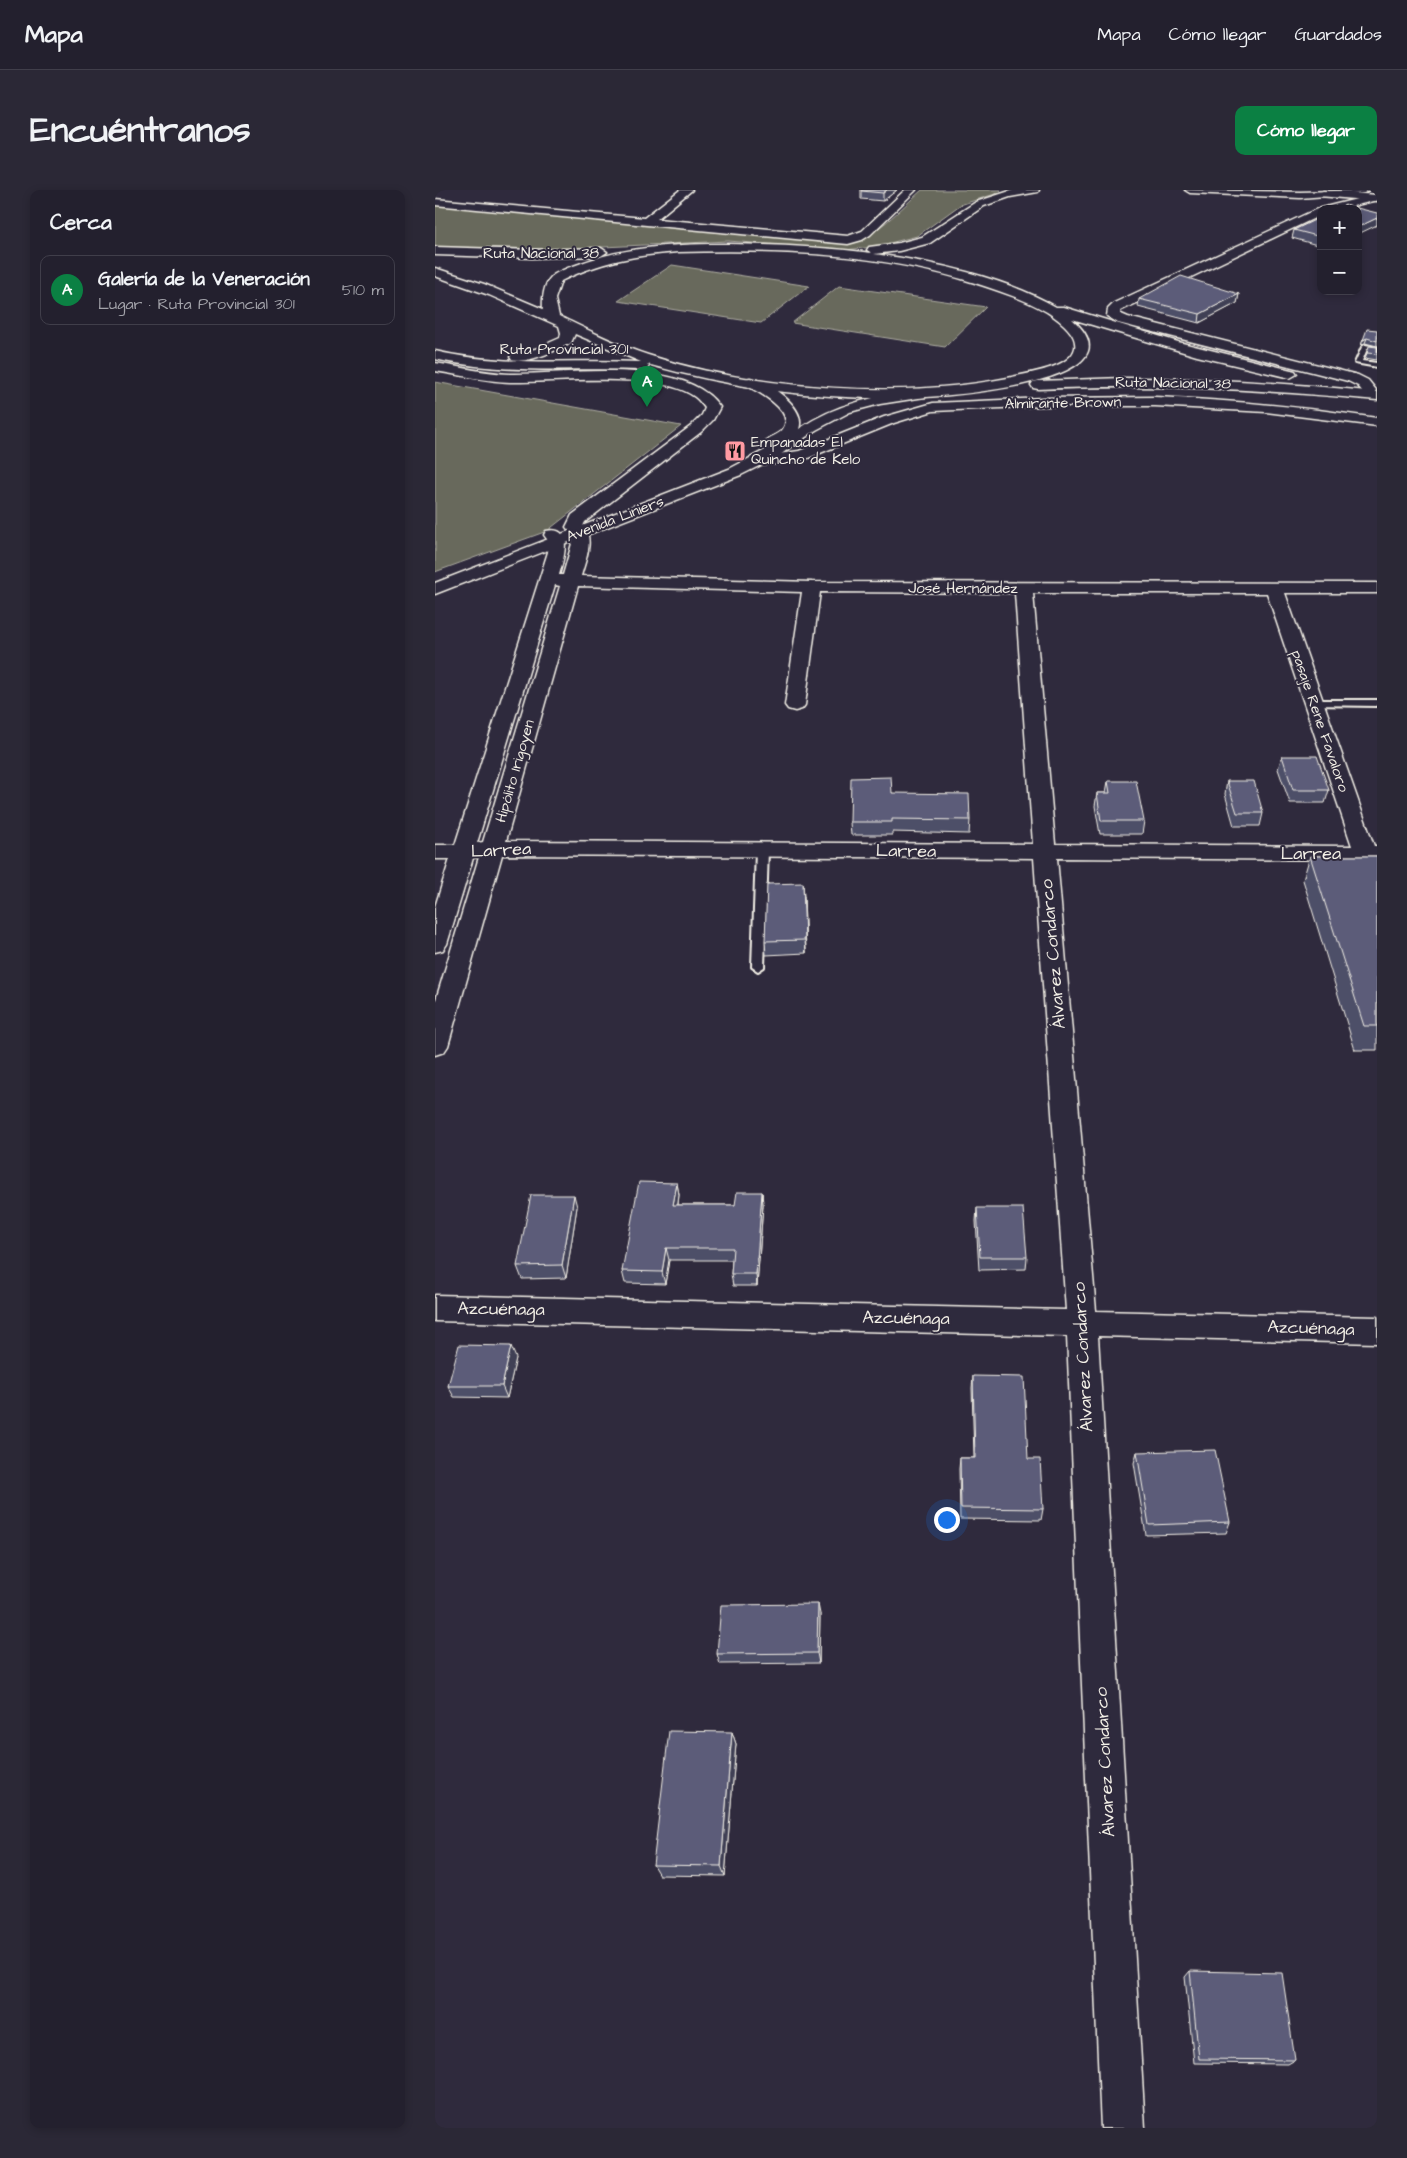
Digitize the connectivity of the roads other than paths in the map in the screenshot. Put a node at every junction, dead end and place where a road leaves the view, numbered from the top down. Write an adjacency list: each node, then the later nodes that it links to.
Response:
1 (687, 190): 12 (street)
2 (911, 190): 12 (street)
3 (1034, 190): 6 (street)
4 (1190, 190): 7 (street)
5 (1364, 190): 7 (street)
6 (1009, 192): 13 (street)
7 (1323, 194): 8 (street)
8 (1377, 198): 10 (street)
9 (435, 202): 12 (street)
10 (1345, 205)
11 (1317, 213): 29 (street)
12 (647, 221)
13 (944, 229): 16 (street); 18 (street)
14 (435, 251): 15 (street, Ruta Nacional 38)
15 (647, 252): 16 (street); 20 (street)
16 (836, 253): 18 (street)
17 (435, 272): 20 (street, Ruta Nacional 38)
18 (960, 276): 19 (street)
19 (1047, 306): 28 (street); 29 (street, Ruta Nacional 38)
20 (560, 322): 22 (street, Ruta Provincial 301); 26 (street, Ruta Nacional 38)
21 (1377, 349): 24 (lane)
22 (435, 350)
23 (435, 354): 26 (street, Ruta Provincial 301)
24 (1377, 365)
25 (435, 367): 34 (street)
26 (694, 371): 27 (street)
27 (750, 382): 30 (street); 32 (street)
28 (969, 390): 29 (street, Ruta Nacional 38); 30 (street)
29 (1374, 392)
30 (925, 393): 32 (street)
31 (1377, 422): 33 (street, Almirante Brown)
32 (786, 440): 33 (street, Avenida Liniers); 34 (street, Avenida Liniers)
33 (757, 461): 34 (street, Avenida Liniers)
34 (577, 530): 35 (street, Avenida Liniers); 38 (street, Hipólito Irigoyen)
35 (555, 538): 36 (street, Avenida Liniers); 37 (street, Hipólito Irigoyen); 42 (street, Avenida Liniers)
36 (435, 580)
37 (548, 580): 38 (street, José Hernández); 50 (street, Hipólito Irigoyen)
38 (570, 580): 39 (street, José Hernández); 47 (street, Hipólito Irigoyen)
39 (812, 587): 40 (street, José Hernández); 46 (street)
40 (1023, 588): 43 (street, José Hernández); 51 (street, Álvarez Condarco)
41 (1377, 588): 43 (street, José Hernández)
42 (435, 589)
43 (1275, 589): 44 (street, pasaje Rene Favaloro)
44 (1314, 702): 45 (lane); 52 (street, pasaje Rene Favaloro)
45 (1377, 703)
46 (795, 705)
47 (492, 848): 48 (street, Larrea); 50 (street, Larrea); 55 (street, Hipólito Irigoyen)
48 (762, 850): 51 (street, Larrea); 54 (lane)
49 (435, 852): 50 (street, Larrea)
50 (464, 852): 53 (street, Hipólito Irigoyen)
51 (1045, 853): 52 (street, Larrea); 57 (street, Álvarez Condarco)
52 (1371, 853)
53 (435, 944)
54 (758, 967)
55 (435, 1046)
56 (435, 1308): 57 (street, Azcuénaga)
57 (1082, 1322): 58 (street, Azcuénaga); 59 (street, Álvarez Condarco)
58 (1377, 1330)
59 (1123, 2128)

